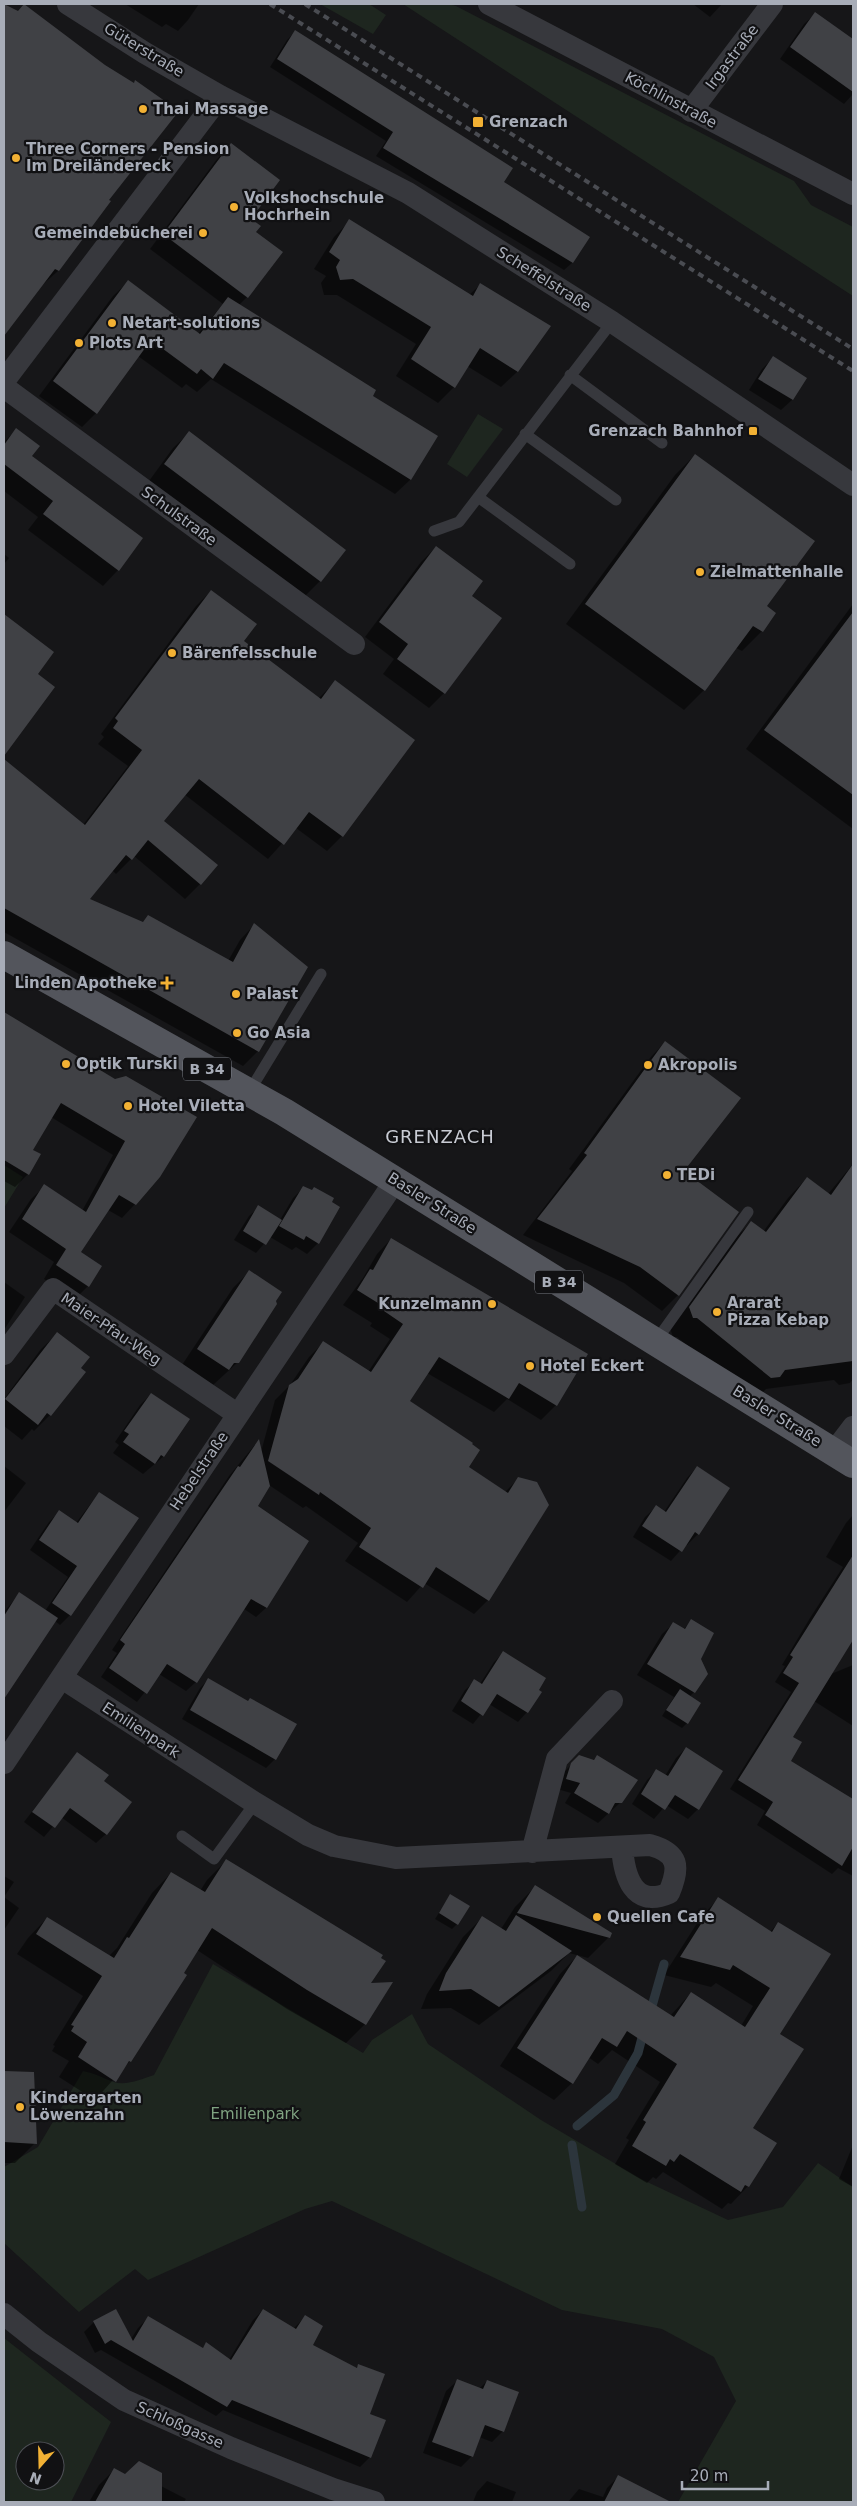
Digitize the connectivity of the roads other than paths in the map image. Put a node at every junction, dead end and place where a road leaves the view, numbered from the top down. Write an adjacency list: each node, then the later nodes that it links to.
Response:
1 (68, 4): 4 (street, Güterstraße)
2 (489, 4): 5 (street, Köchlinstraße)
3 (772, 4): 5 (street, Irgastraße)
4 (220, 96): 7 (street, Scheffelstraße); 9 (street)
5 (692, 110): 6 (street, Köchlinstraße)
6 (853, 194)
7 (612, 322): 8 (lane); 13 (street, Scheffelstraße)
8 (570, 375): 11 (lane); 12 (lane)
9 (4, 381)
10 (4, 387): 18 (street, Schulstraße)
11 (525, 434): 14 (lane); 15 (lane)
12 (662, 443)
13 (853, 485)
14 (478, 497): 16 (lane); 17 (lane)
15 (616, 500)
16 (434, 531)
17 (570, 564)
18 (354, 644)
19 (4, 955): 21 (main road, Basler Straße / B 34)
20 (322, 974): 21 (lane)
21 (249, 1092): 22 (main road, Basler Straße / B 34)
22 (395, 1181): 24 (main road, Basler Straße / B 34); 26 (street, Hebelstraße)
23 (748, 1212): 24 (lane)
24 (656, 1341): 28 (main road, Basler Straße / B 34)
25 (4, 1354): 26 (street, Maier-Pfau-Weg)
26 (237, 1414): 29 (street, Hebelstraße)
27 (853, 1427): 28 (street)
28 (844, 1458)
29 (62, 1678): 31 (street, Hebelstraße); 32 (street, Emilienpark)
30 (612, 1701): 35 (street)
31 (4, 1763)
32 (255, 1803): 33 (lane); 35 (street, Emilienpark)
33 (182, 1836)
34 (622, 1847): 35 (street, Emilienpark)
35 (532, 1852)
36 (4, 2314): 37 (street, Schloßgasse)
37 (330, 2495): 38 (street, Schloßgasse)
38 (374, 2502)

